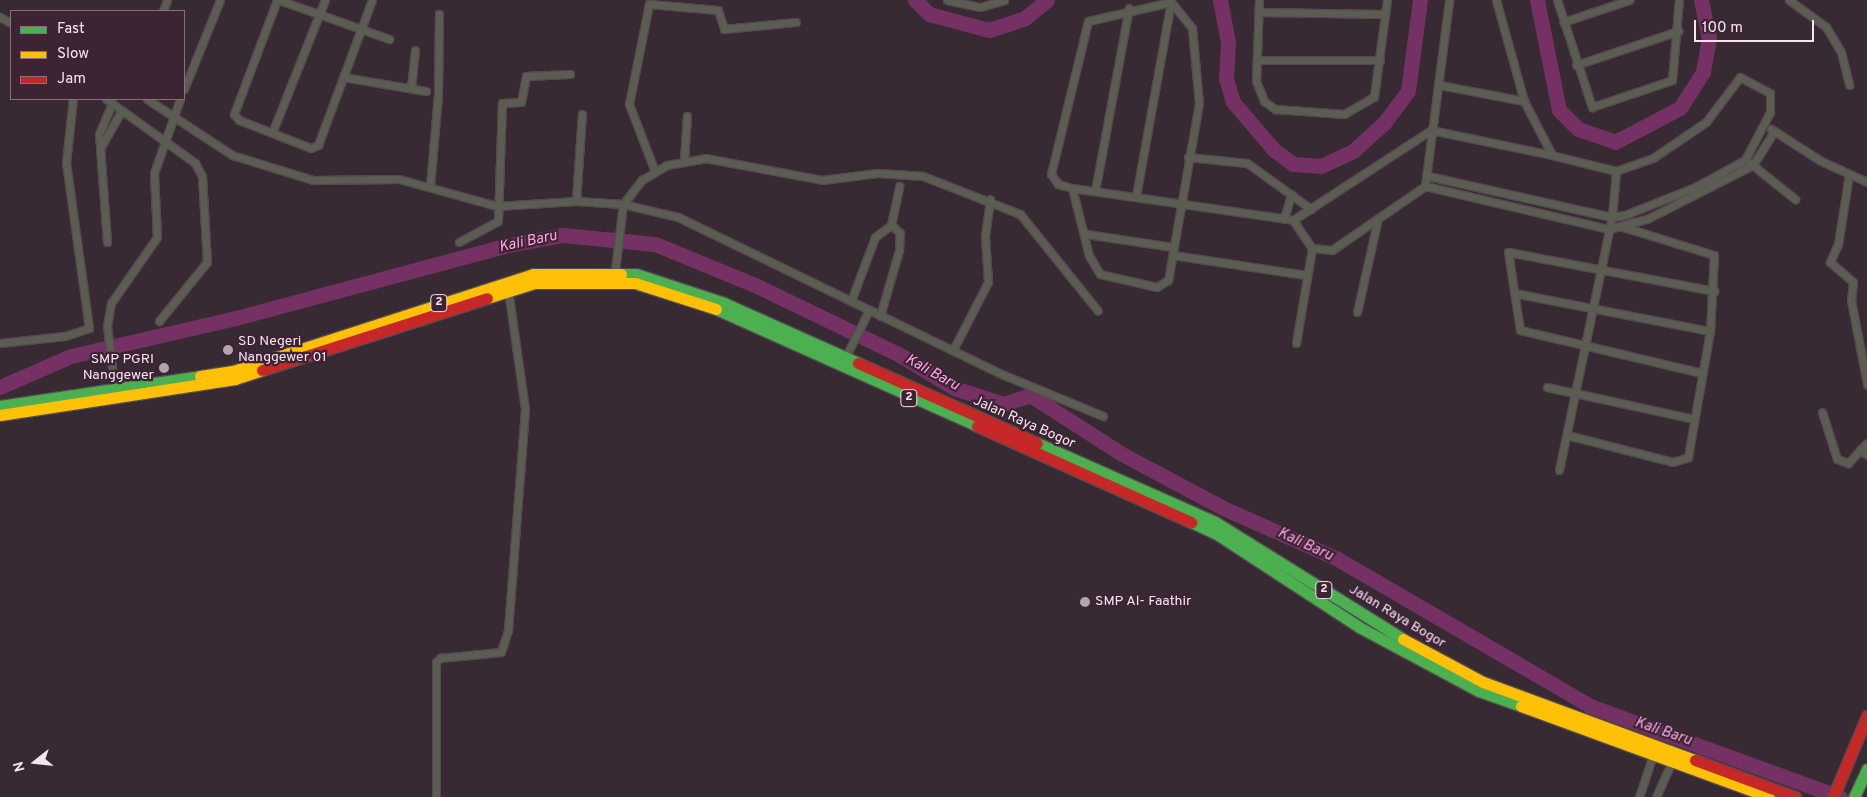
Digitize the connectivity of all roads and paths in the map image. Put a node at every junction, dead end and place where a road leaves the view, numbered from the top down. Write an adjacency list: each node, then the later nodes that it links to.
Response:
1 (220, 0): 36 (street)
2 (278, 0): 20 (street); 51 (street)
3 (325, 0): 20 (street)
4 (372, 0): 25 (street)
5 (947, 0): 17 (street)
6 (1004, 0): 17 (street)
7 (1259, 0): 19 (street)
8 (1387, 0): 22 (street)
9 (1450, 0): 34 (street)
10 (1496, 0): 43 (street)
11 (1557, 0): 24 (street)
12 (1629, 0): 24 (street)
13 (1679, 0): 26 (street)
14 (1789, 0): 35 (street)
15 (666, 2): 23 (street); 59 (street)
16 (1175, 2): 18 (street); 55 (street); 70 (street)
17 (974, 3)
18 (1129, 8): 67 (street); 68 (street)
19 (1259, 12): 22 (street); 29 (street)
20 (320, 14): 25 (street); 51 (street)
21 (439, 14): 64 (street)
22 (1385, 14): 30 (street)
23 (796, 22)
24 (1563, 22): 31 (street)
25 (360, 30): 27 (street); 33 (street)
26 (1678, 31): 31 (street); 31 (street)
27 (389, 39)
28 (415, 50): 37 (street)
29 (1258, 60): 30 (street); 30 (street)
30 (1380, 60)
31 (1576, 65)
32 (570, 74): 76 (street)
33 (343, 77): 37 (street); 51 (street)
34 (1440, 85): 43 (street); 49 (street)
35 (1849, 85)
36 (185, 87)
37 (411, 88): 38 (street)
38 (426, 92)
39 (73, 100): 106 (street)
40 (148, 100): 47 (street)
41 (180, 100): 47 (street)
42 (109, 101): 44 (street); 53 (street)
43 (1524, 101): 54 (street)
44 (122, 110): 52 (street); 53 (street)
45 (582, 114): 73 (street)
46 (687, 116): 56 (street)
47 (172, 117): 52 (street); 64 (street)
48 (1765, 123): 50 (street); 57 (street); 60 (street)
49 (1431, 130): 54 (street); 62 (street); 77 (street)
50 (1774, 132): 58 (street); 61 (street)
51 (272, 133)
52 (163, 142): 104 (street); 114 (street)
53 (102, 145): 88 (street)
54 (1552, 155): 60 (street)
55 (1188, 157): 69 (street); 74 (street)
56 (684, 160): 59 (street); 72 (street)
57 (1746, 160): 58 (street); 78 (street)
58 (1753, 165): 71 (street); 81 (street)
59 (654, 169): 75 (street)
60 (1616, 171): 78 (street)
61 (1849, 174): 63 (street); 112 (street)
62 (1428, 176): 66 (street); 78 (street)
63 (1867, 182)
64 (430, 186): 76 (street)
65 (899, 186): 83 (street)
66 (1426, 186): 79 (street); 85 (street)
67 (1072, 188): 68 (street); 86 (street)
68 (1094, 191): 70 (street)
69 (1291, 194): 77 (street); 80 (street)
70 (1136, 196): 74 (street)
71 (1795, 198)
72 (990, 199): 101 (street); 109 (street)
73 (576, 201): 75 (street); 76 (street)
74 (1179, 201): 80 (street); 91 (street)
75 (623, 204): 93 (street); 98 (street)
76 (497, 206): 89 (street)
77 (1311, 209): 82 (street)
78 (1612, 217): 85 (street)
79 (1378, 218): 90 (street); 102 (street)
80 (1284, 219): 82 (street)
81 (1647, 219): 84 (street); 87 (street)
82 (1293, 220): 90 (street)
83 (892, 225): 98 (street); 103 (street)
84 (1620, 226): 85 (street); 87 (street)
85 (1609, 229): 92 (street)
86 (1086, 234): 91 (street); 91 (street)
87 (1649, 234): 96 (street)
88 (107, 242)
89 (460, 242)
90 (1312, 248): 94 (street)
91 (1173, 251): 94 (street)
92 (1603, 268): 96 (street); 97 (street); 99 (street)
93 (615, 270): 95 (main road, Jalan Raya Bogor / 2); 110 (main road, Jalan Raya Bogor / 2)
94 (1306, 275): 107 (street)
95 (506, 286): 114 (main road, Jalan Raya Bogor / 2); 126 (main road, Jalan Raya Bogor / 2); 130 (street)
96 (1714, 291): 105 (street)
97 (1514, 293): 99 (street); 108 (street)
98 (851, 301): 100 (street)
99 (1593, 308): 105 (street); 108 (street)
100 (869, 310): 103 (street); 110 (street)
101 (1098, 311)
102 (1357, 312)
103 (880, 316): 109 (street)
104 (159, 321)
105 (1710, 331): 111 (street)
106 (0, 343)
107 (1296, 343)
108 (1585, 345): 111 (street); 115 (street)
109 (954, 348): 119 (street)
110 (845, 358): 126 (main road, Jalan Raya Bogor / 2)
111 (1702, 373): 120 (street)
112 (1867, 384)
113 (1546, 387): 115 (street)
114 (114, 389): 116 (main road, Jalan Raya Bogor / 2); 118 (main road, Jalan Raya Bogor / 2)
115 (1575, 392): 120 (street); 121 (street)
116 (0, 406)
117 (1822, 412): 123 (street)
118 (0, 416)
119 (1103, 416)
120 (1694, 420): 121 (street)
121 (1567, 435): 124 (street)
122 (1867, 443): 123 (street)
123 (1864, 452)
124 (1559, 470)
125 (1867, 716): 135 (main road)
126 (1616, 737): 127 (main road, Jalan Raya Bogor / 2); 134 (main road, Jalan Raya Bogor / 2)
127 (1653, 755): 128 (main road, Jalan Raya Bogor / 2); 131 (street)
128 (1672, 761): 132 (street); 133 (main road, Jalan Raya Bogor / 2)
129 (1867, 769): 136 (main road)
130 (436, 797)
131 (1639, 797)
132 (1656, 797)
133 (1769, 797)
134 (1795, 797)
135 (1832, 797)
136 (1854, 797)

